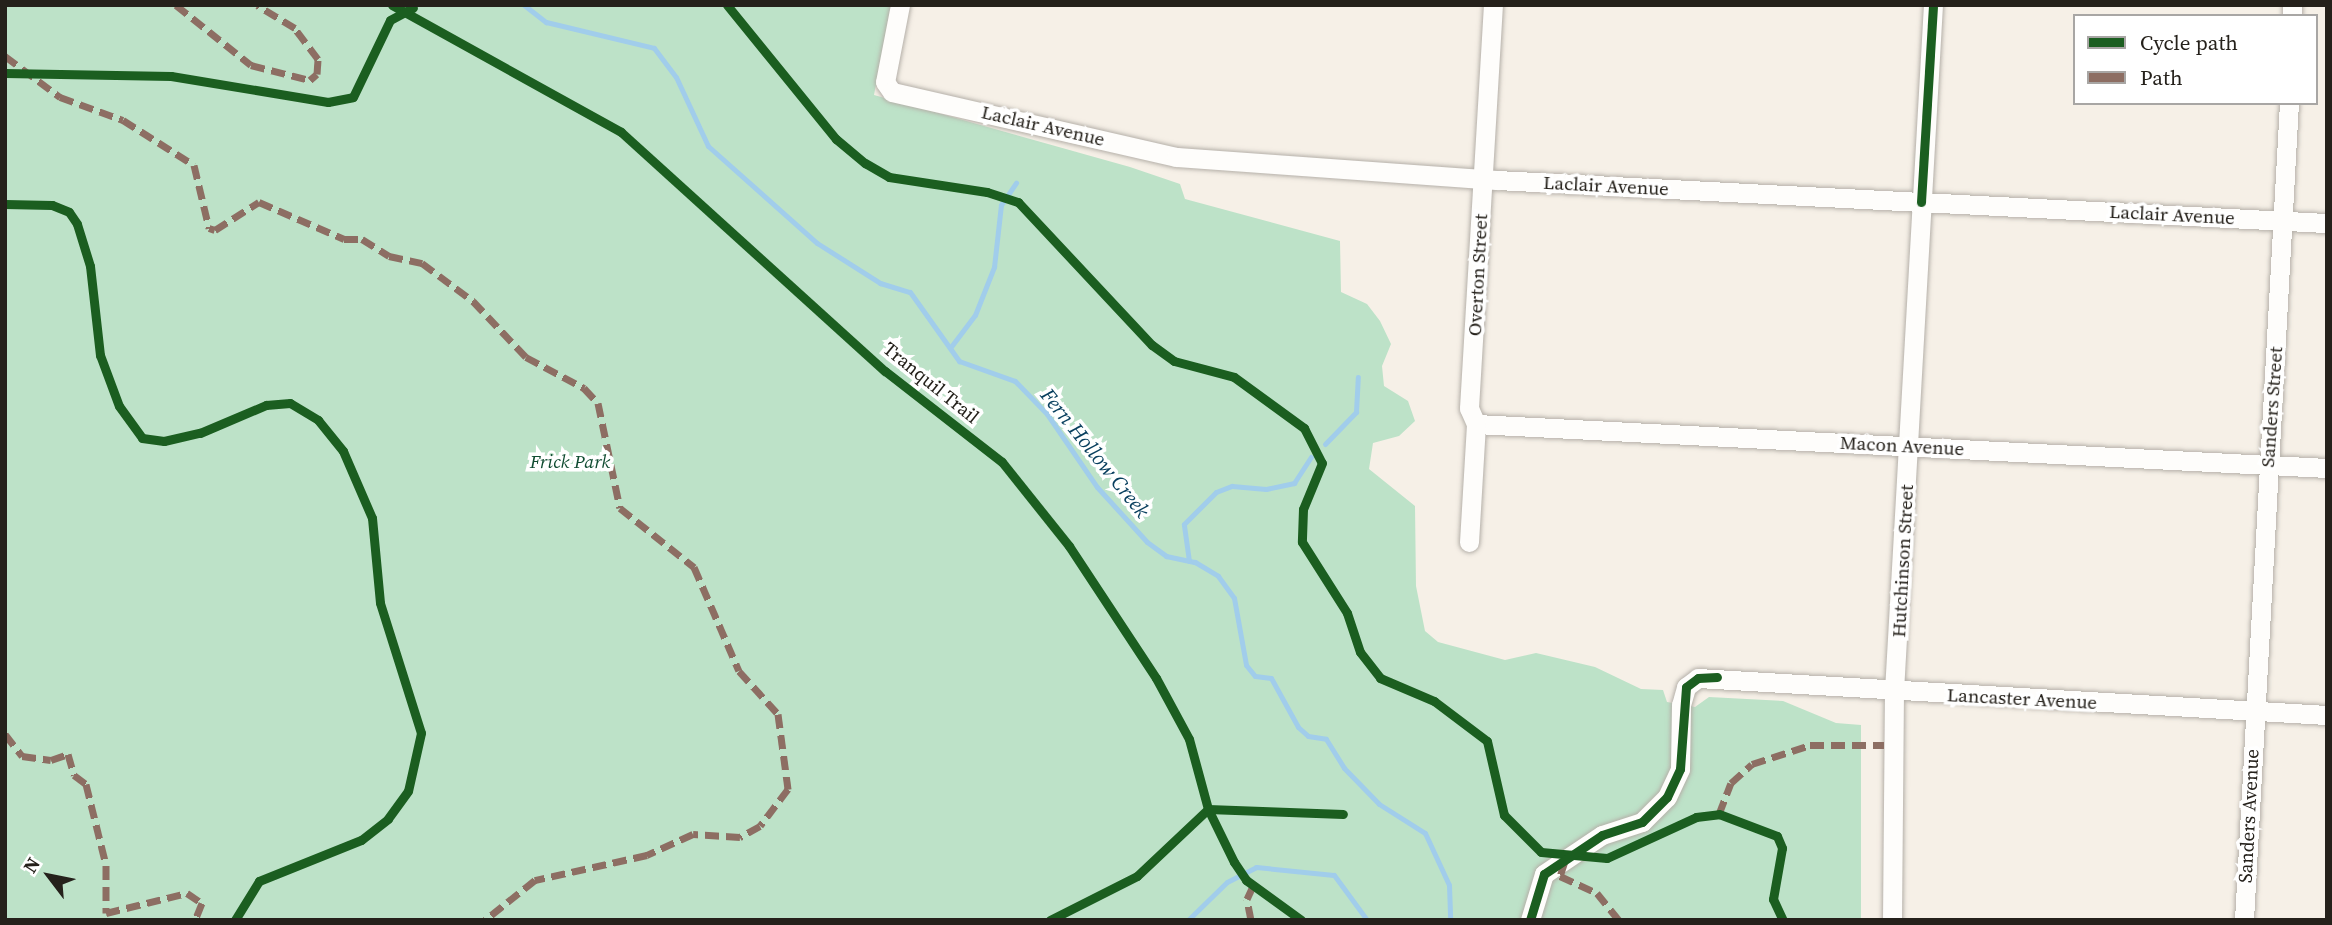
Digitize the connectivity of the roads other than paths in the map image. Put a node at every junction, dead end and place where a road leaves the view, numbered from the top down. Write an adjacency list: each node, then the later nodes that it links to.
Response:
1 (900, 5): 5 (street, Laclair Avenue)
2 (1493, 5): 5 (street, Overton Street)
3 (1933, 5): 6 (street, Hutchinson Street)
4 (2289, 105): 7 (street, Sanders Street)
5 (1481, 179): 6 (street, Laclair Avenue); 9 (street, Overton Street)
6 (1921, 202): 7 (street, Laclair Avenue); 10 (street, Hutchinson Street)
7 (2282, 221): 8 (street, Laclair Avenue); 11 (street, Sanders Street)
8 (2327, 223)
9 (1467, 418): 10 (street, Macon Avenue); 13 (street, Overton Street)
10 (1909, 446): 11 (street, Macon Avenue); 14 (street, Hutchinson Street)
11 (2267, 465): 12 (street, Macon Avenue); 15 (street, Sanders Street)
12 (2327, 468)
13 (1469, 542)
14 (1894, 691): 15 (street, Lancaster Avenue); 17 (street, Lancaster Avenue); 18 (street, Hutchinson Street)
15 (2253, 712): 16 (street, Lancaster Avenue); 19 (street, Sanders Avenue)
16 (2327, 715)
17 (1530, 920)
18 (1892, 920)
19 (2244, 920)

